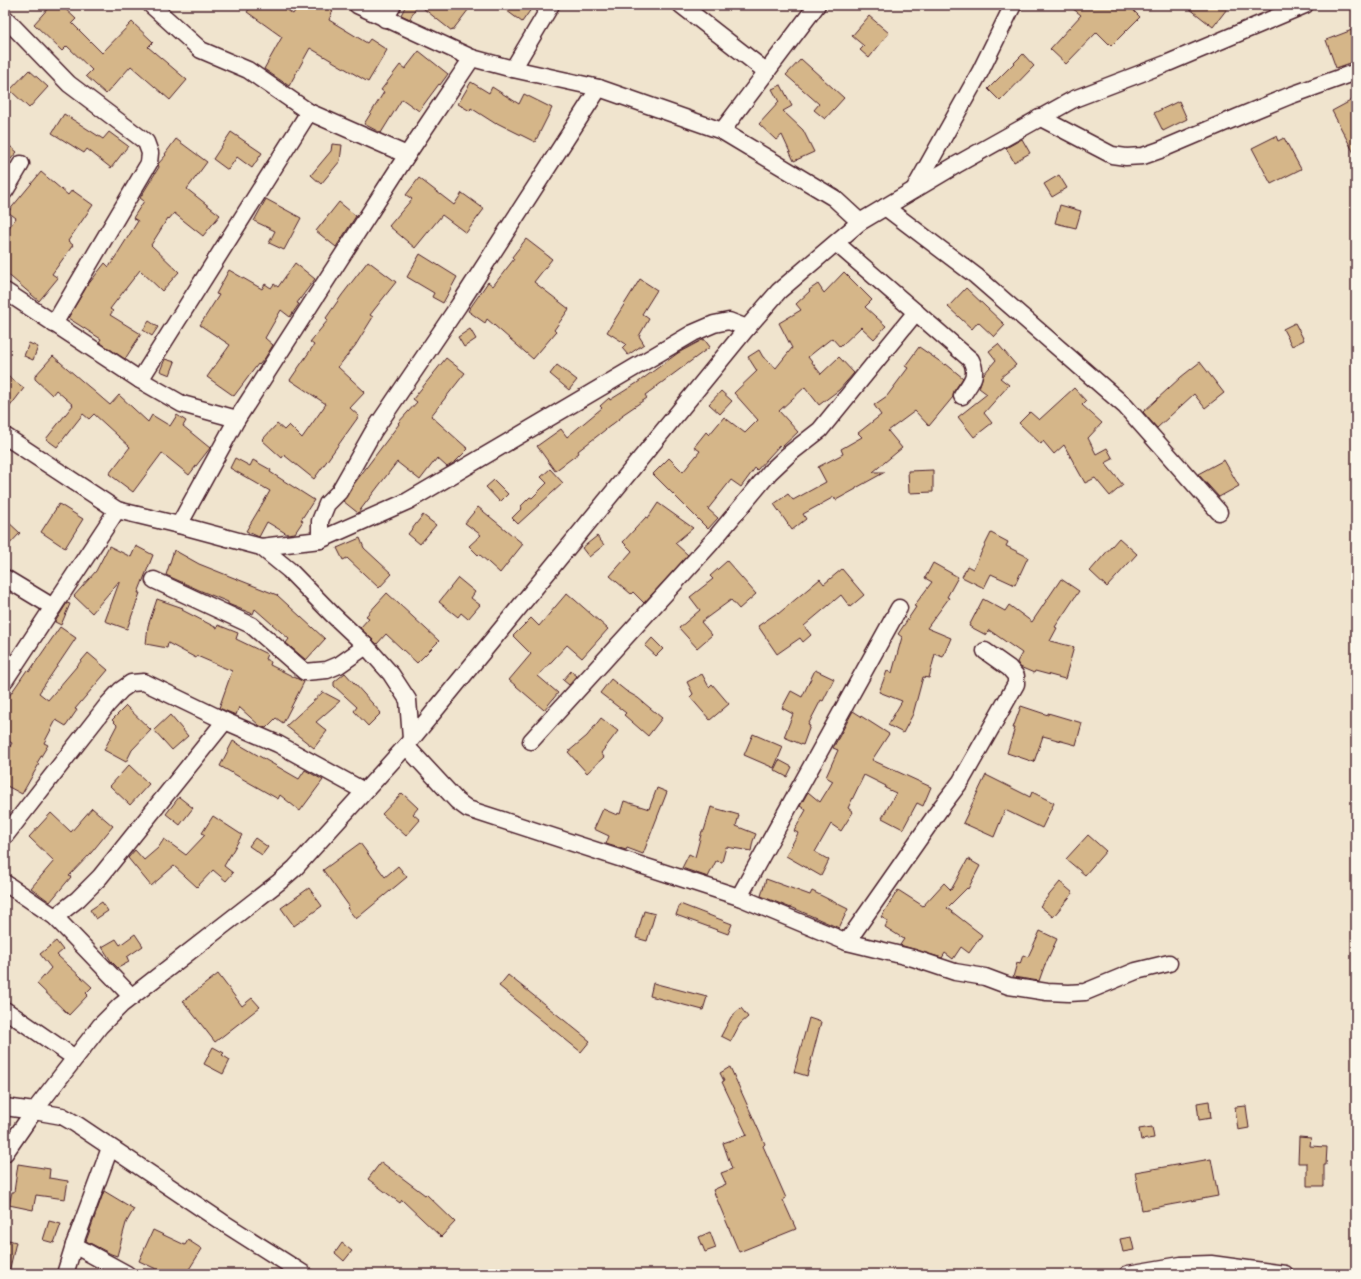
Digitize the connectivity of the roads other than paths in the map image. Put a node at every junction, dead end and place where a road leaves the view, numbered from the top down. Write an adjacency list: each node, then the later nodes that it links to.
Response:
1 (151, 5): 16 (street)
2 (357, 5): 10 (street)
3 (393, 5): 10 (street)
4 (551, 5): 12 (street)
5 (681, 5): 13 (street)
6 (817, 5): 13 (street)
7 (1013, 5): 21 (street)
8 (1305, 5): 17 (street)
9 (5, 18): 28 (street)
10 (385, 19): 11 (street)
11 (472, 58): 12 (street); 19 (street)
12 (513, 69): 15 (street)
13 (767, 72): 18 (street)
14 (1356, 72): 17 (street)
15 (599, 88): 18 (street); 37 (street)
16 (309, 112): 19 (street); 30 (street)
17 (1039, 117): 21 (street)
18 (722, 131): 24 (street)
19 (407, 155): 32 (street)
20 (21, 164): 22 (street)
21 (914, 190): 23 (street)
22 (5, 191)
23 (885, 207): 24 (street); 35 (street)
24 (860, 222): 25 (street)
25 (836, 243): 27 (street); 29 (street)
26 (5, 292): 28 (street)
27 (916, 312): 31 (street); 47 (street)
28 (54, 324): 30 (street)
29 (747, 328): 37 (street); 48 (street)
30 (140, 380): 32 (street)
31 (962, 396)
32 (237, 418): 36 (street)
33 (5, 436): 34 (street)
34 (117, 510): 36 (street); 41 (street)
35 (1219, 512)
36 (180, 525): 38 (street)
37 (320, 540): 38 (street)
38 (262, 547): 43 (street)
39 (5, 578): 41 (street)
40 (154, 580): 43 (street)
41 (53, 607): 45 (street)
42 (899, 608): 52 (street)
43 (366, 646): 48 (street)
44 (985, 652): 54 (street)
45 (5, 680)
46 (225, 721): 49 (street); 50 (street); 53 (street)
47 (531, 741)
48 (408, 743): 49 (street); 52 (street)
49 (364, 791): 56 (street)
50 (5, 836)
51 (5, 883): 53 (street)
52 (739, 897): 54 (street)
53 (56, 917): 56 (street)
54 (847, 942): 55 (street)
55 (1169, 963)
56 (132, 997): 58 (street)
57 (5, 1010): 58 (street)
58 (75, 1058): 60 (street)
59 (5, 1107): 60 (street)
60 (34, 1111): 61 (street); 62 (street)
61 (110, 1148): 63 (street); 66 (street)
62 (5, 1153)
63 (74, 1246): 64 (street); 65 (street)
64 (65, 1274)
65 (127, 1274)
66 (304, 1274)
67 (1128, 1274): 68 (street)
68 (1285, 1274)

